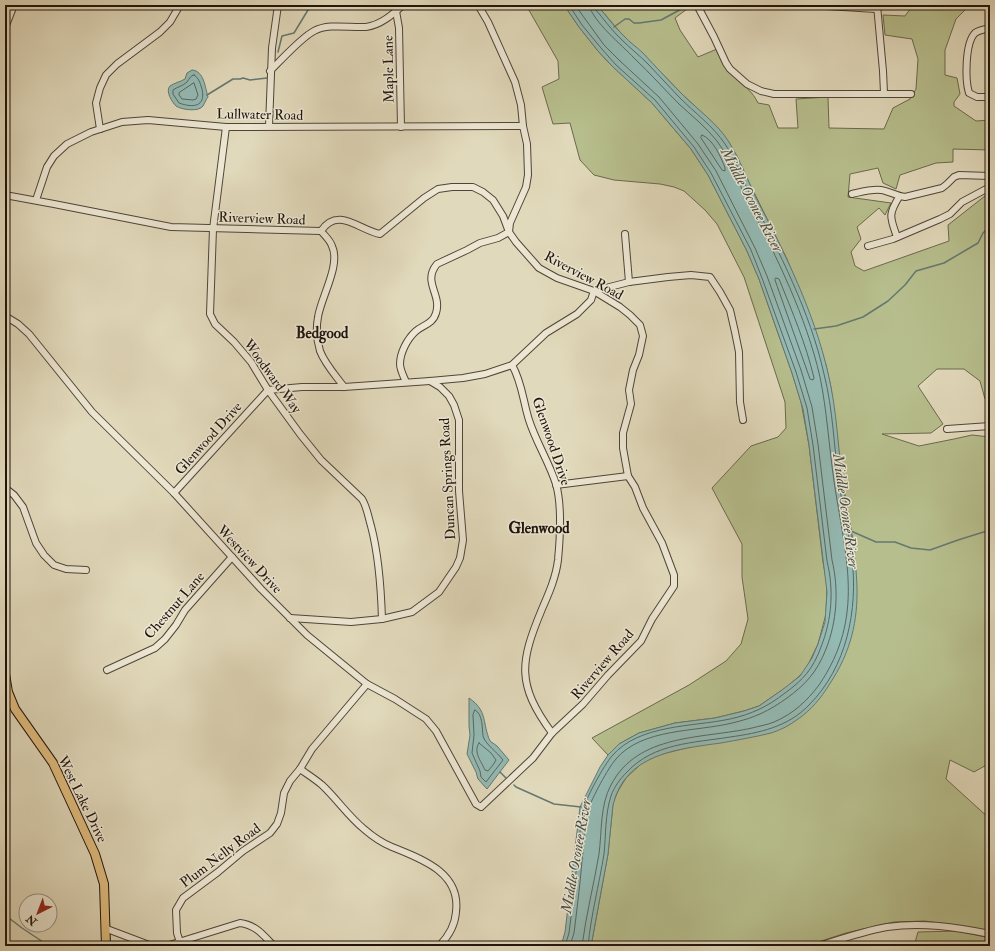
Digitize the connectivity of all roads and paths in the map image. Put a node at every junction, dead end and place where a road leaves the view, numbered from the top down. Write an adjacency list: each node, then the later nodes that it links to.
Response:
1 (14, 5): 10 (street)
2 (180, 5): 20 (street)
3 (278, 5): 12 (street)
4 (403, 5): 9 (street)
5 (478, 5): 17 (street)
6 (697, 5): 13 (street)
7 (810, 5): 8 (street)
8 (877, 7): 13 (street)
9 (396, 11): 12 (street); 19 (street, Maple Lane)
10 (5, 28)
11 (990, 28): 15 (street)
12 (270, 71): 16 (street)
13 (884, 93): 14 (street)
14 (911, 94)
15 (990, 97)
16 (269, 126): 18 (street, Lullwater Road); 19 (street, Lullwater Road)
17 (523, 126): 19 (street, Lullwater Road); 29 (street)
18 (226, 127): 20 (street, Lullwater Road); 27 (street, Woodward Way)
19 (401, 127)
20 (100, 128): 26 (street, Lullwater Road)
21 (990, 176): 25 (street)
22 (990, 187): 31 (street)
23 (852, 194): 25 (street)
24 (5, 195): 26 (street, Riverview Road)
25 (899, 196): 31 (street)
26 (36, 200): 27 (street, Riverview Road)
27 (214, 229): 28 (street, Riverview Road); 40 (street, Woodward Way)
28 (321, 231): 29 (street, Riverview Road); 39 (street)
29 (509, 232): 34 (street, Riverview Road); 38 (street)
30 (625, 234): 33 (street)
31 (897, 237): 32 (street)
32 (868, 246)
33 (629, 282): 34 (street); 41 (street)
34 (594, 291): 36 (street); 44 (street, Riverview Road)
35 (5, 316): 47 (street, Westview Drive)
36 (512, 365): 37 (street); 45 (street, Glenwood Drive)
37 (430, 381): 38 (street); 51 (street, Duncan Springs Road)
38 (406, 382): 39 (street)
39 (344, 387): 40 (street)
40 (268, 390): 47 (street, Glenwood Drive); 51 (street, Woodward Way)
41 (742, 420)
42 (990, 426): 43 (street)
43 (947, 430)
44 (628, 476): 45 (street); 55 (street, Riverview Road)
45 (556, 485): 55 (street, Glenwood Drive)
46 (5, 488): 49 (street)
47 (174, 493): 48 (street, Westview Drive)
48 (232, 557): 50 (street, Westview Drive); 52 (street, Chestnut Lane)
49 (86, 570)
50 (290, 618): 51 (street, Duncan Springs Road); 54 (street, Westview Drive)
51 (382, 619)
52 (107, 670)
53 (5, 674): 58 (main road, West Lake Drive)
54 (367, 684): 56 (street, Plum Nelly Road); 57 (street, Westview Drive)
55 (552, 733): 57 (street, Riverview Road)
56 (300, 769): 60 (street, Plum Nelly Road); 65 (street)
57 (481, 807)
58 (107, 929): 61 (main road, West Lake Drive); 62 (street)
59 (990, 934): 66 (street)
60 (180, 942): 63 (street); 64 (street)
61 (106, 946)
62 (152, 946)
63 (166, 946)
64 (274, 946)
65 (439, 946)
66 (819, 946)

